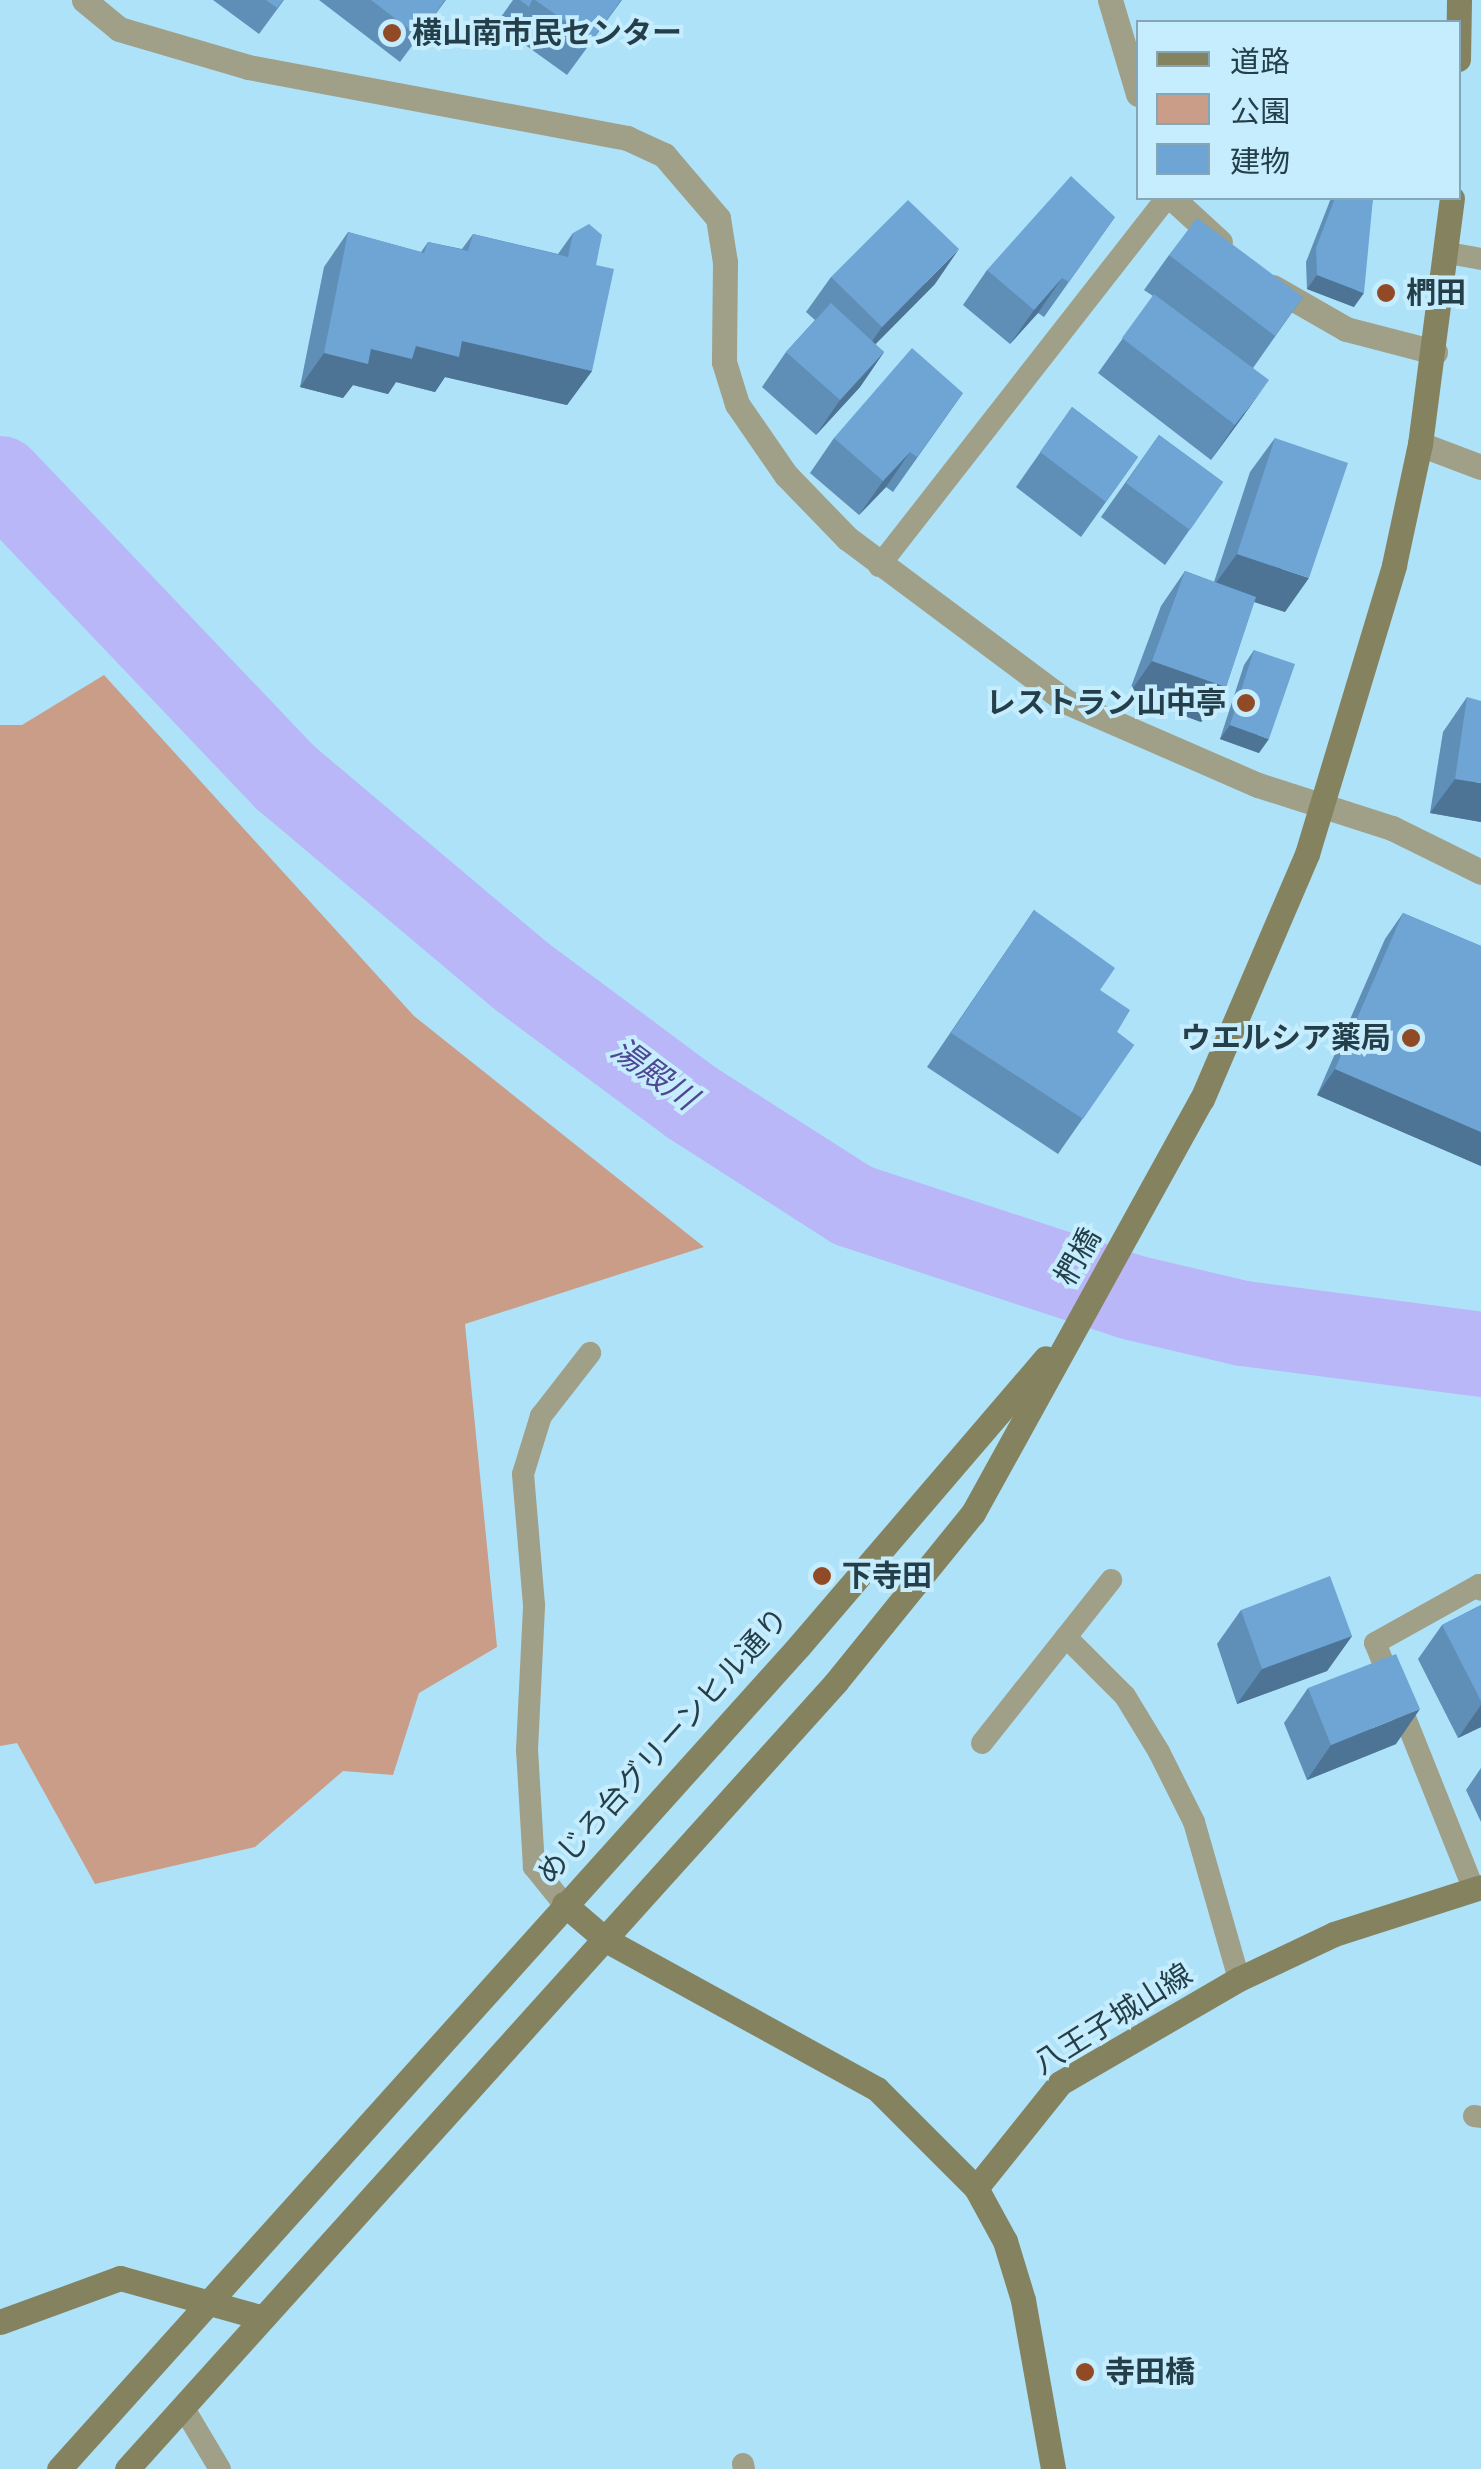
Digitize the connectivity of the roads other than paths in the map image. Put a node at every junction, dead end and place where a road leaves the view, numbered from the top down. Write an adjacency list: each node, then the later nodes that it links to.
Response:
1 (84, 0): 12 (street)
2 (1110, 0): 3 (street)
3 (1136, 87)
4 (1167, 200): 12 (lane)
5 (1171, 200): 9 (street)
6 (1452, 200): 7 (street)
7 (1448, 253): 8 (lane); 9 (street)
8 (1481, 259)
9 (1435, 352): 10 (street)
10 (1420, 444): 11 (street); 13 (street)
11 (1481, 466)
12 (879, 566): 13 (street)
13 (1324, 806): 14 (street); 15 (street, 椚橋)
14 (1481, 872)
15 (1076, 1324): 22 (street, めじろ台グリーンヒル通り); 23 (street)
16 (590, 1353): 22 (lane)
17 (1111, 1580): 19 (lane)
18 (1481, 1590): 21 (lane)
19 (1066, 1637): 20 (lane); 24 (lane)
20 (982, 1743)
21 (1478, 1889): 24 (street, 八王子城山線)
22 (564, 1904): 23 (street); 26 (street, めじろ台グリーンヒル通り)
23 (606, 1940): 25 (street); 27 (street)
24 (1239, 1978): 25 (street, 八王子城山線)
25 (976, 2188): 33 (street)
26 (206, 2301): 27 (street); 28 (street); 30 (street, めじろ台グリーンヒル通り)
27 (263, 2318): 29 (street)
28 (0, 2322)
29 (183, 2407): 31 (street); 32 (lane)
30 (59, 2469)
31 (127, 2469)
32 (220, 2469)
33 (1053, 2469)

